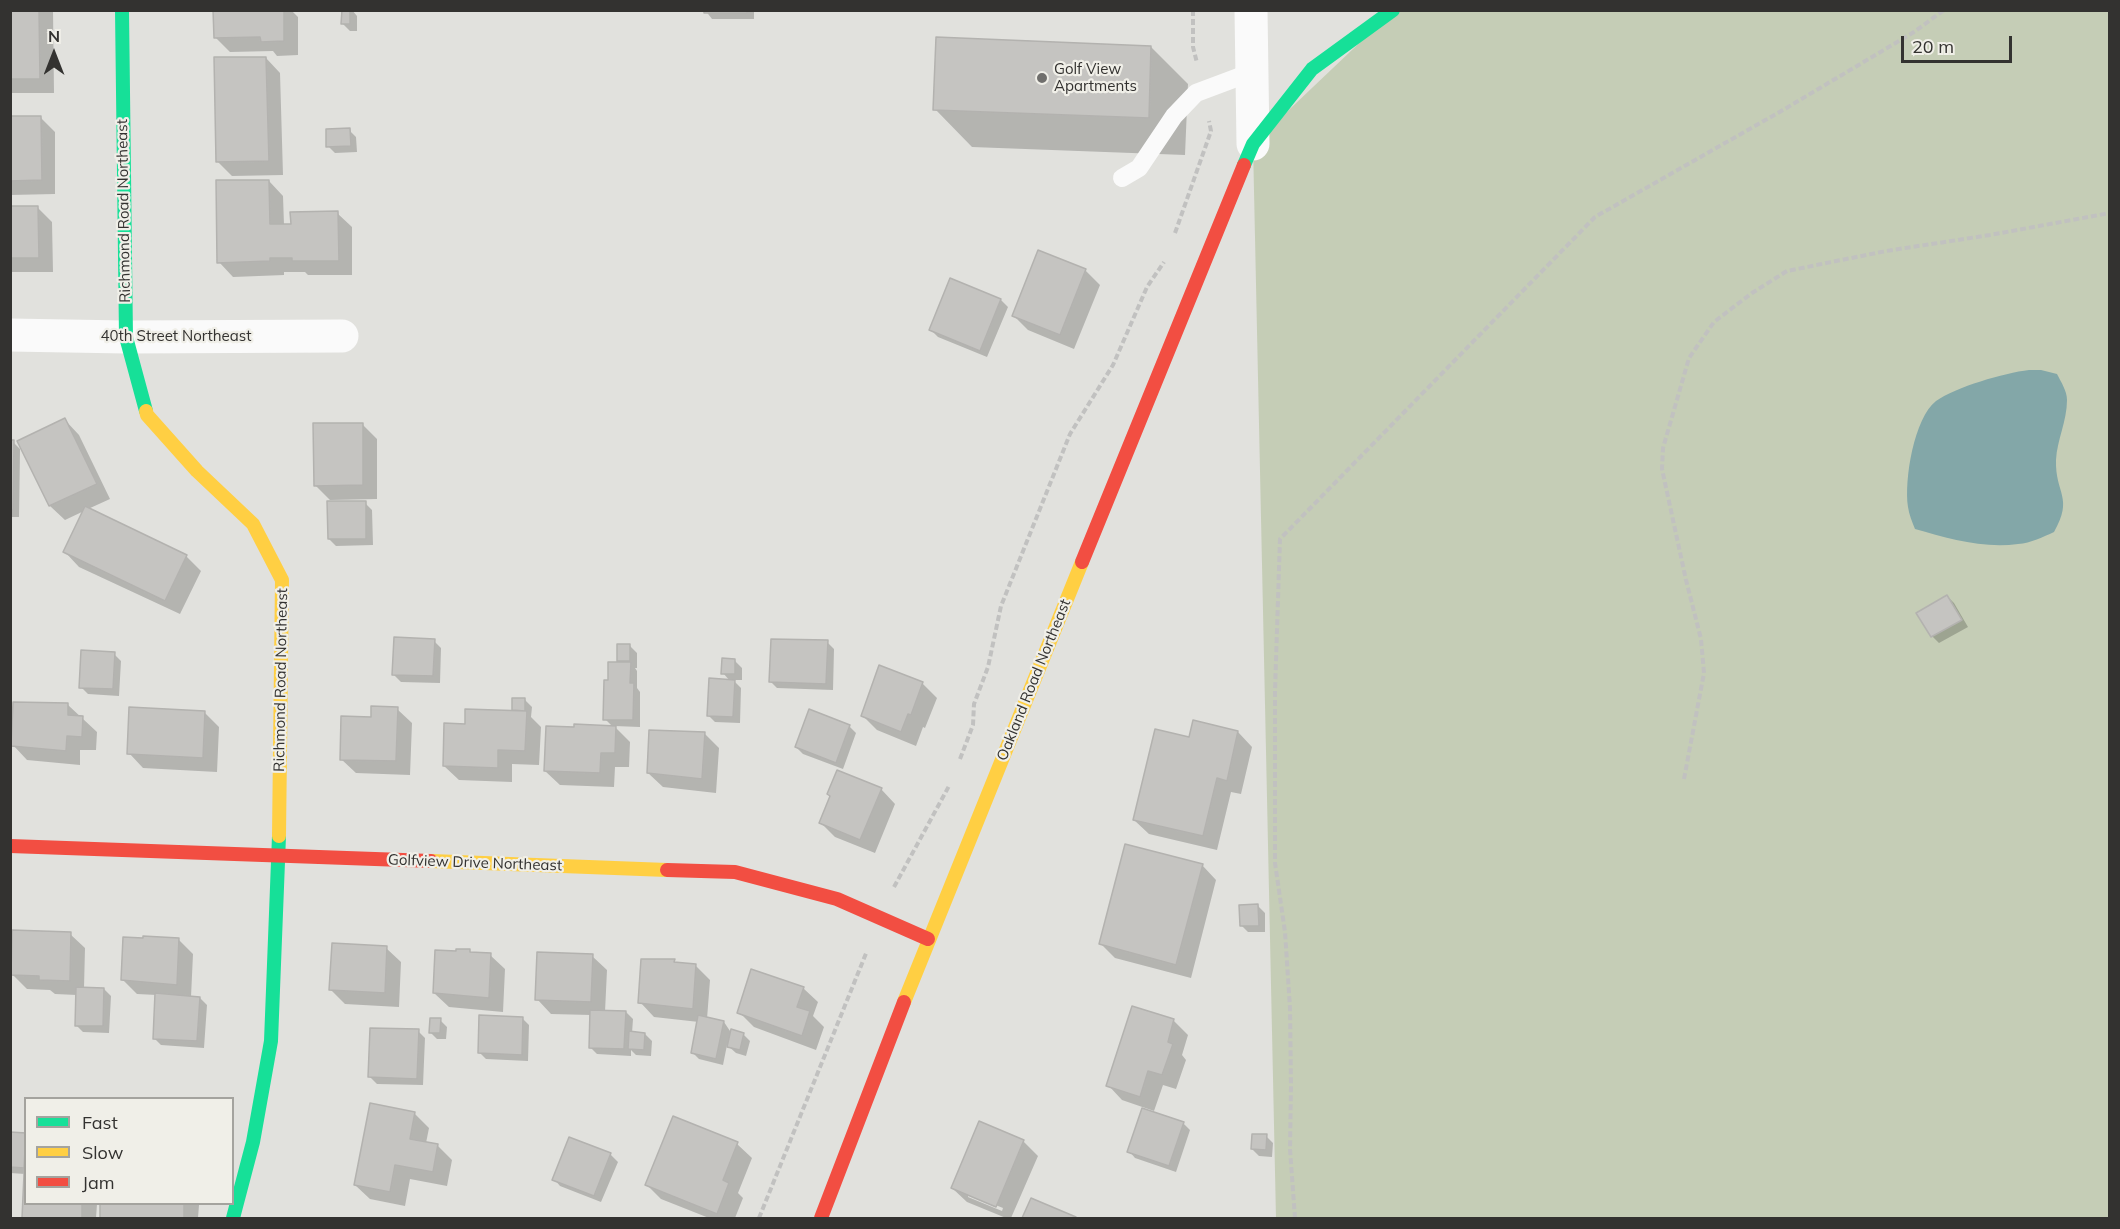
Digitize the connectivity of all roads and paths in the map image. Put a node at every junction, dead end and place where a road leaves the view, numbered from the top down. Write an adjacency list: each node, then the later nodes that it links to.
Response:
1 (122, 10): 15 (street, Richmond Road Northeast)
2 (1193, 10): 7 (path)
3 (1251, 10): 6 (street)
4 (1393, 10): 8 (street, Oakland Road Northeast)
5 (1944, 10): 27 (path)
6 (1252, 72): 7 (lane); 8 (street)
7 (1203, 91): 9 (lane); 11 (path)
8 (1253, 144): 22 (street, Oakland Road Northeast)
9 (1122, 178)
10 (2109, 213): 18 (path)
11 (1173, 238)
12 (1166, 259): 16 (path)
13 (10, 335): 15 (street, 40th Street Northeast)
14 (342, 336): 15 (street, 40th Street Northeast)
15 (126, 337): 20 (street, Richmond Road Northeast)
16 (957, 765)
17 (953, 776): 21 (path)
18 (1684, 779)
19 (10, 846): 20 (street, Golfview Drive Northeast)
20 (279, 856): 22 (street, Golfview Drive Northeast); 24 (street, Richmond Road Northeast)
21 (890, 895)
22 (928, 939): 26 (street, Oakland Road Northeast)
23 (867, 950): 25 (path)
24 (233, 1218)
25 (759, 1218)
26 (820, 1218)
27 (1295, 1218)

